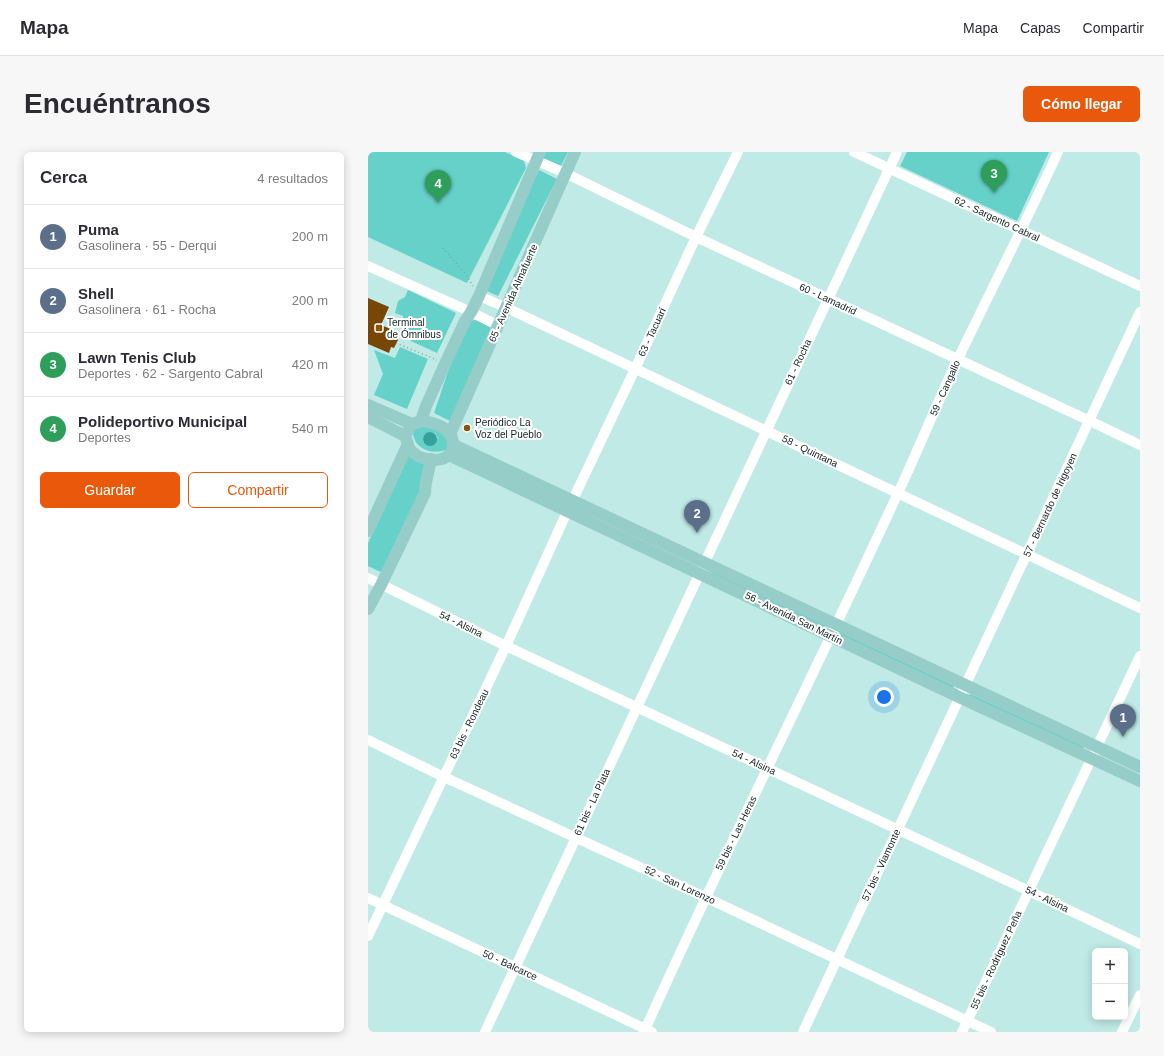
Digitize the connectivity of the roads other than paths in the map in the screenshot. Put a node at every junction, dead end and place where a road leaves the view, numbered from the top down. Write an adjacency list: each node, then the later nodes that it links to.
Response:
1 (516, 152): 7 (street, 60 - Lamadrid)
2 (575, 152): 9 (main road, 65 - Avenida Almafuerte)
3 (738, 152): 11 (street, 63 - Tacuarí)
4 (854, 152): 8 (street, 62 - Sargento Cabral)
5 (897, 152): 8 (street, 61 - Rocha)
6 (1058, 152): 10 (street, 59 - Cangallo)
7 (538, 157): 9 (street, 60 - Lamadrid); 14 (main road)
8 (889, 169): 10 (street, 62 - Sargento Cabral); 15 (street, 61 - Rocha)
9 (565, 173): 11 (street, 60 - Lamadrid); 16 (main road, 65 - Avenida Almafuerte)
10 (1022, 230): 13 (street, 62 - Sargento Cabral); 20 (street, 59 - Cangallo)
11 (696, 237): 15 (street, 60 - Lamadrid); 21 (street, 63 - Tacuarí)
12 (368, 266): 17 (street)
13 (1140, 286)
14 (480, 294): 16 (street, 58 - Quintana); 17 (main road)
15 (827, 298): 20 (street, 60 - Lamadrid); 26 (street, 61 - Rocha)
16 (507, 308): 19 (main road, 65 - Avenida Almafuerte); 21 (street, 58 - Quintana)
17 (471, 312): 19 (street); 25 (main road)
18 (1140, 312): 24 (street, 57 - Bernardo de Irigoyen)
19 (499, 326): 28 (main road, 65 - Avenida Almafuerte)
20 (958, 360): 24 (street, 60 - Lamadrid); 31 (street, 59 - Cangallo)
21 (635, 369): 26 (street, 58 - Quintana); 32 (street, 63 - Tacuarí)
22 (368, 405): 25 (main road)
23 (368, 417): 27 (main road)
24 (1090, 421): 29 (street, 60 - Lamadrid); 34 (street, 57 - Bernardo de Irigoyen)
25 (417, 423): 27 (main road); 28 (main road)
26 (767, 430): 31 (street, 58 - Quintana); 35 (street, 61 - Rocha)
27 (407, 440): 30 (main road); 33 (main road)
28 (451, 445): 30 (main road); 32 (main road, 56 - Avenida San Martín)
29 (1140, 445)
30 (431, 459): 37 (main road)
31 (898, 493): 34 (street, 58 - Quintana); 40 (street, 59 - Cangallo)
32 (569, 506): 35 (main road, 56 - Avenida San Martín); 41 (street, 63 bis - Rondeau)
33 (368, 531)
34 (1027, 554): 38 (street, 58 - Quintana); 43 (street, 57 - Bernardo de Irigoyen)
35 (702, 568): 40 (main road, 56 - Avenida San Martín); 45 (street, 61 bis - La Plata)
36 (368, 578): 37 (street, 54 - Alsina)
37 (381, 585): 39 (main road); 41 (street, 54 - Alsina)
38 (1140, 608)
39 (368, 609)
40 (832, 630): 43 (main road, 56 - Avenida San Martín); 44 (main road, 56 - Avenida San Martín); 50 (street, 59 bis - Las Heras)
41 (506, 646): 45 (street, 54 - Alsina); 51 (street, 63 bis - Rondeau)
42 (1140, 656): 47 (street, 55 bis - Rodríguez Peña)
43 (965, 686): 44 (street, 57 - Bernardo de Irigoyen); 47 (main road, 56 - Avenida San Martín)
44 (959, 697): 48 (main road, 56 - Avenida San Martín); 53 (street, 57 bis - Viamonte)
45 (637, 707): 50 (street, 54 - Alsina); 54 (street, 61 bis - La Plata)
46 (368, 740): 51 (street, 52 - San Lorenzo)
47 (1097, 747): 48 (street, 55 bis - Rodríguez Peña); 49 (main road, 56 - Avenida San Martín)
48 (1091, 758): 52 (main road, 56 - Avenida San Martín); 55 (street, 55 bis - Rodríguez Peña)
49 (1140, 767)
50 (768, 769): 53 (street, 54 - Alsina); 56 (street, 59 bis - Las Heras)
51 (444, 777): 54 (street, 52 - San Lorenzo); 58 (street, 63 bis - Rondeau)
52 (1140, 781)
53 (898, 829): 55 (street, 54 - Alsina); 61 (street, 57 bis - Viamonte)
54 (576, 837): 56 (street, 52 - San Lorenzo); 62 (street, 61 bis - La Plata)
55 (1029, 891): 60 (street, 54 - Alsina); 64 (street, 55 bis - Rodríguez Peña)
56 (705, 897): 61 (street, 52 - San Lorenzo); 65 (street, 59 bis - Las Heras)
57 (368, 898): 58 (street, 50 - Balcarce)
58 (383, 905): 59 (street, 63 bis - Rondeau); 62 (street, 50 - Balcarce)
59 (368, 936)
60 (1140, 944)
61 (837, 959): 64 (street, 52 - San Lorenzo); 67 (street, 57 bis - Viamonte)
62 (515, 968): 65 (street, 50 - Balcarce); 66 (street, 61 bis - La Plata)
63 (1140, 995): 70 (street)
64 (967, 1021): 68 (street, 55 bis - Rodríguez Peña); 69 (street, 52 - San Lorenzo)
65 (647, 1031)
66 (485, 1032)
67 (803, 1032)
68 (962, 1032)
69 (991, 1032)
70 (1122, 1032)

